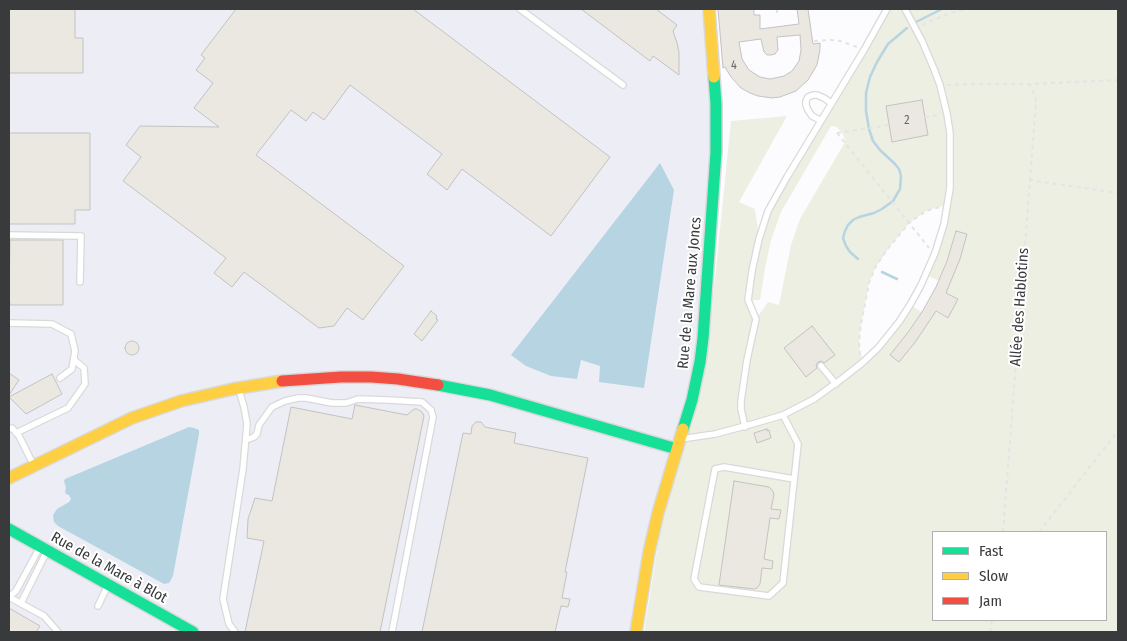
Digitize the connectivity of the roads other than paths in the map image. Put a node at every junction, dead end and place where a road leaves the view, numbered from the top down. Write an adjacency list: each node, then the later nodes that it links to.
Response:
1 (520, 9): 5 (lane)
2 (709, 9): 21 (street, Rue de la Mare aux Joncs)
3 (887, 9): 6 (lane)
4 (905, 9): 14 (lane)
5 (623, 85)
6 (831, 103): 7 (lane); 7 (lane)
7 (820, 120): 17 (lane)
8 (9, 235): 9 (lane)
9 (80, 282)
10 (9, 323): 11 (lane)
11 (74, 360): 13 (lane); 19 (lane)
12 (821, 366): 14 (lane)
13 (60, 378)
14 (836, 384): 16 (lane)
15 (238, 388): 20 (lane); 21 (street); 22 (street)
16 (783, 415): 17 (lane); 24 (lane)
17 (745, 427): 21 (lane)
18 (9, 429): 19 (lane)
19 (16, 433): 22 (lane)
20 (246, 440): 33 (lane); 34 (lane)
21 (679, 444): 35 (street, Rue de la Mare aux Joncs)
22 (34, 466): 23 (street)
23 (9, 478)
24 (794, 479): 24 (lane)
25 (9, 530): 26 (street, Rue de la Mare à Blot)
26 (44, 549): 27 (street, Rue de la Mare à Blot); 28 (lane); 29 (lane)
27 (108, 585): 30 (lane); 32 (street, Rue de la Mare à Blot)
28 (9, 597): 29 (lane)
29 (20, 603): 31 (lane)
30 (98, 606)
31 (58, 632)
32 (193, 632)
33 (235, 632)
34 (392, 632)
35 (636, 632)

